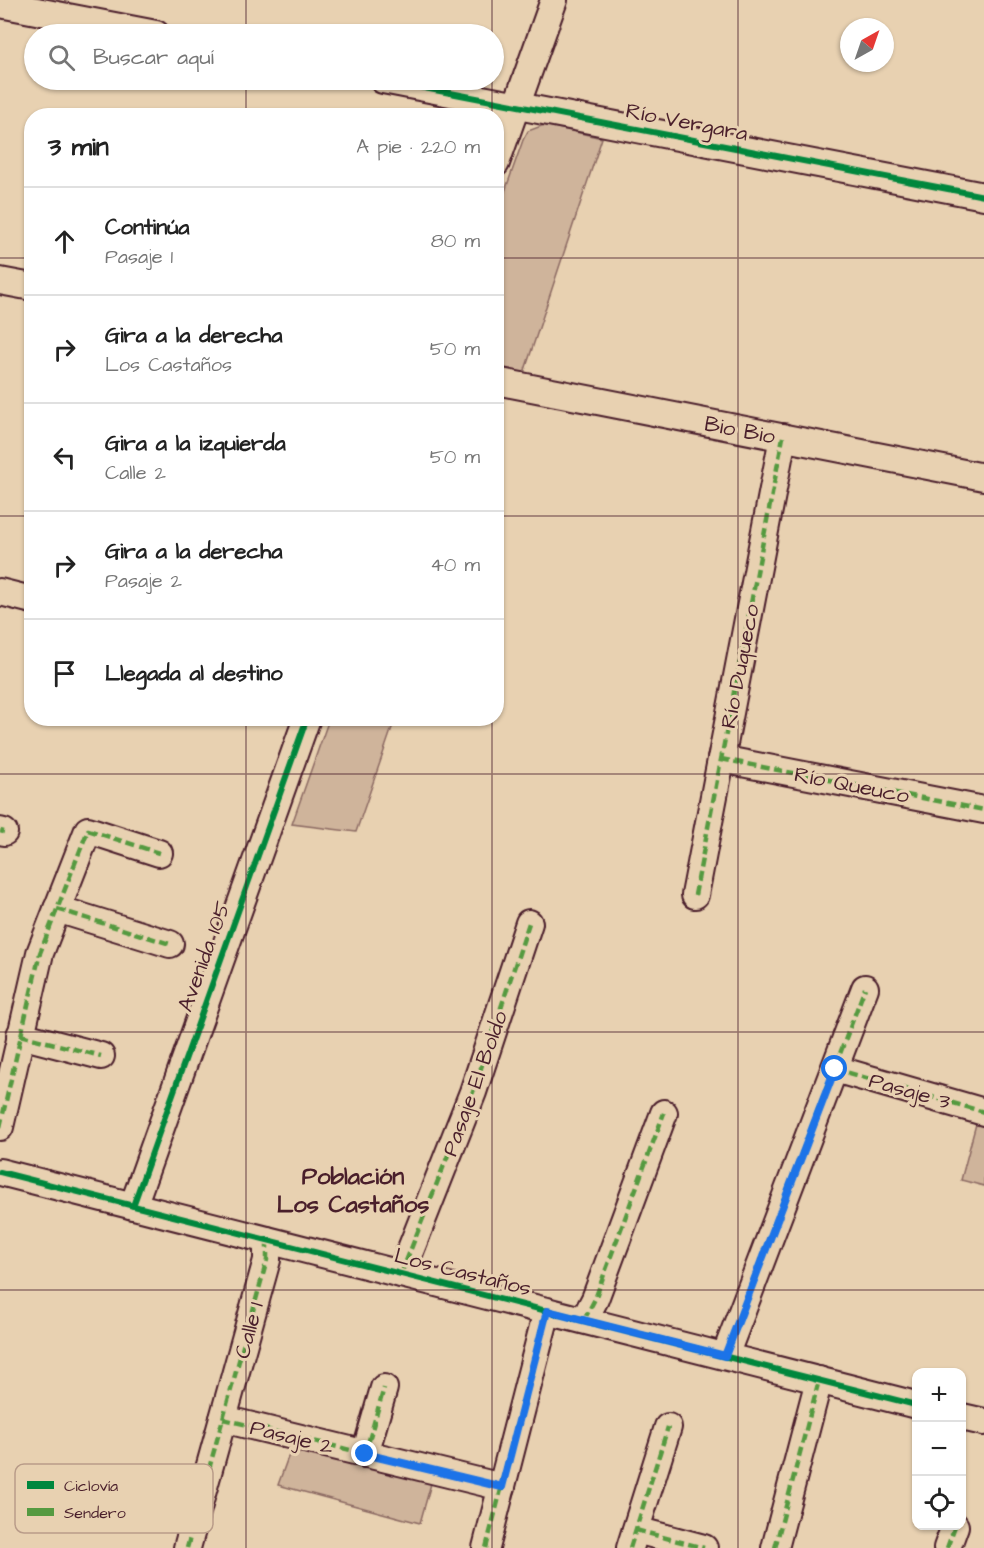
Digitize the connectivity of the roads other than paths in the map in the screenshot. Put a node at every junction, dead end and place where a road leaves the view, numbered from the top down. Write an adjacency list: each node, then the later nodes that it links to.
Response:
1 (554, 0): 5 (street)
2 (0, 4): 3 (street)
3 (104, 24)
4 (435, 90): 5 (street, Río Vergara)
5 (517, 106): 6 (street); 7 (street, Río Vergara)
6 (504, 141)
7 (984, 196)
8 (0, 281): 9 (street)
9 (24, 286)
10 (504, 383): 11 (street, Bio Bio)
11 (783, 437): 12 (street, Bio Bio); 16 (street, Río Duqueco)
12 (984, 477)
13 (0, 592): 14 (street)
14 (24, 598)
15 (304, 726): 31 (street, Avenida 105)
16 (721, 759): 17 (street, Río Queuco); 19 (street, Río Duqueco)
17 (984, 810)
18 (159, 853): 20 (street)
19 (695, 895)
20 (57, 909): 22 (street); 24 (street)
21 (530, 923): 33 (street, Pasaje El Boldo)
22 (170, 944)
23 (865, 988): 26 (street)
24 (20, 1035): 25 (street); 29 (street)
25 (101, 1056)
26 (835, 1069): 27 (street, Pasaje 3); 36 (street)
27 (984, 1112)
28 (664, 1113): 35 (street)
29 (0, 1126)
30 (0, 1172): 31 (street, Los Castaños)
31 (133, 1206): 32 (street, Los Castaños)
32 (267, 1240): 33 (street, Los Castaños); 41 (street, Calle 1)
33 (401, 1274): 34 (street, Los Castaños)
34 (547, 1311): 35 (street, Los Castaños); 46 (street)
35 (584, 1320): 36 (street, Los Castaños)
36 (725, 1356): 37 (street, Los Castaños)
37 (819, 1380): 39 (street, Los Castaños); 53 (street)
38 (384, 1389): 44 (street)
39 (912, 1404)
40 (966, 1417): 42 (street)
41 (223, 1419): 44 (street, Pasaje 2); 45 (street, Calle 1)
42 (984, 1422)
43 (668, 1427): 49 (street)
44 (365, 1454): 46 (street, Pasaje 2)
45 (210, 1464)
46 (502, 1487): 51 (street)
47 (954, 1530): 54 (street)
48 (191, 1533): 50 (street, Calle 1)
49 (633, 1539): 52 (street)
50 (187, 1548)
51 (486, 1548)
52 (704, 1548)
53 (775, 1548)
54 (947, 1548)

